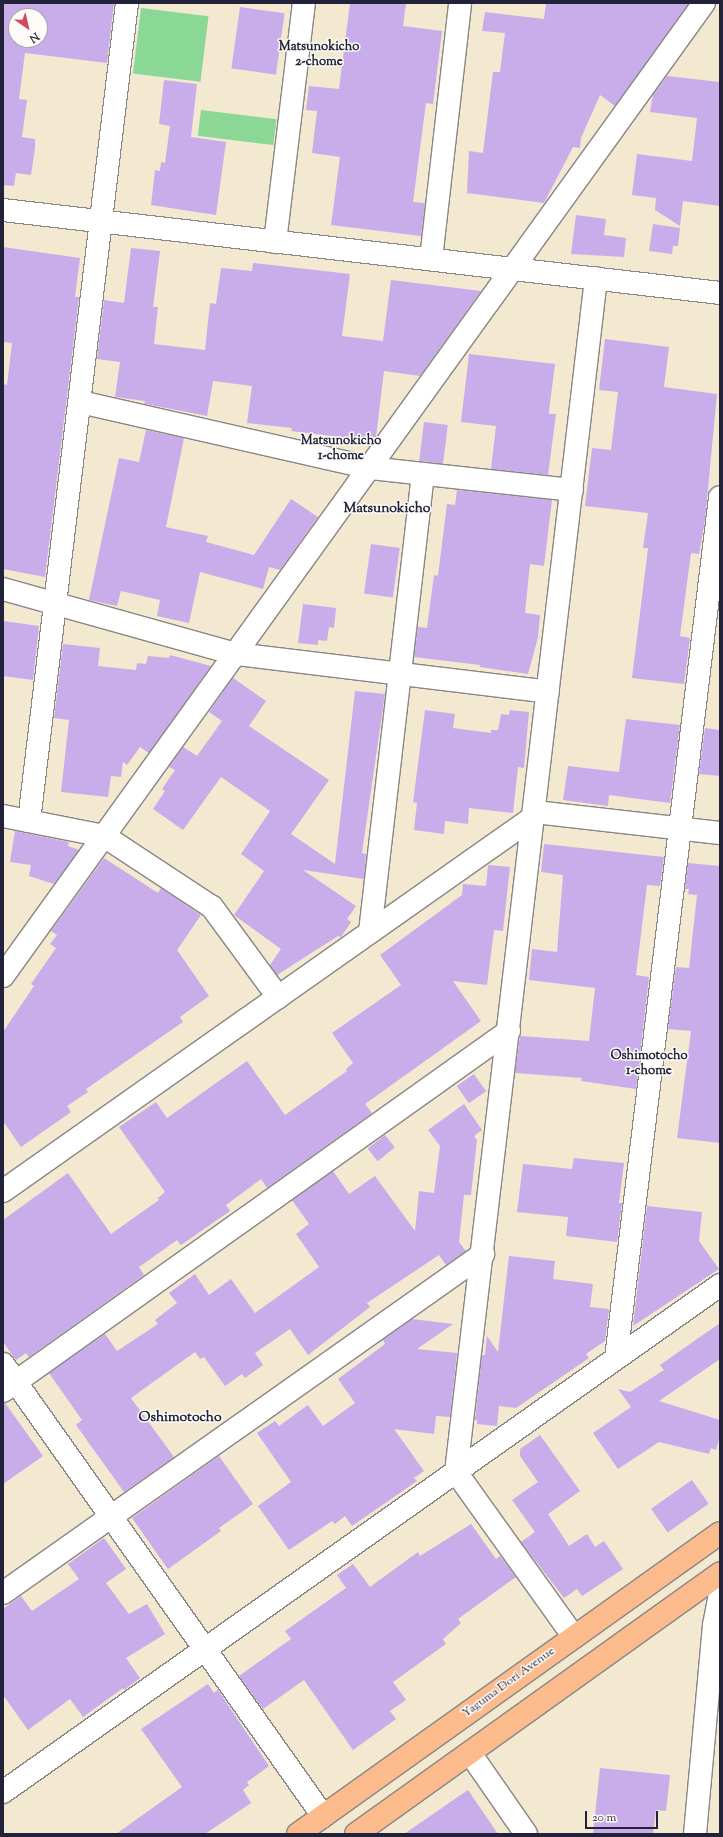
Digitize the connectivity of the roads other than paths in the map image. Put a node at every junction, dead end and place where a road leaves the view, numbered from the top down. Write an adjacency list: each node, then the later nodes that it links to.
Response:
1 (127, 3): 6 (street)
2 (304, 3): 7 (street)
3 (460, 3): 8 (street)
4 (704, 3): 9 (street)
5 (3, 210): 6 (street)
6 (101, 221): 7 (street); 12 (street)
7 (275, 242): 8 (street)
8 (430, 259): 9 (street)
9 (514, 269): 10 (street); 13 (street)
10 (596, 278): 11 (street); 15 (street)
11 (720, 292)
12 (80, 402): 13 (street); 18 (street)
13 (370, 468): 14 (street); 19 (street)
14 (423, 474): 15 (street); 20 (street)
15 (572, 490): 21 (street)
16 (720, 497): 25 (street)
17 (3, 589): 18 (street)
18 (55, 603): 19 (street); 24 (street)
19 (236, 654): 20 (street); 27 (street)
20 (400, 674): 21 (street); 28 (street)
21 (548, 692): 22 (street)
22 (535, 814): 25 (street); 28 (street); 31 (street)
23 (3, 816): 24 (street)
24 (29, 821): 27 (street)
25 (682, 828): 26 (street); 35 (street)
26 (720, 833)
27 (104, 836): 29 (street); 30 (street)
28 (370, 932): 30 (street)
29 (3, 976)
30 (278, 997): 32 (street)
31 (509, 1031): 33 (street); 37 (street)
32 (3, 1191)
33 (483, 1254): 38 (street); 39 (street)
34 (720, 1285): 35 (street)
35 (616, 1358): 38 (street)
36 (3, 1364): 37 (street)
37 (9, 1386): 39 (street)
38 (456, 1472): 44 (street); 45 (street)
39 (111, 1517): 42 (street); 45 (street)
40 (720, 1533): 44 (main road, Yaguma Dori Avenue)
41 (720, 1573): 46 (main road)
42 (3, 1593)
43 (720, 1595): 52 (street)
44 (574, 1637): 48 (main road, Yaguma Dori Avenue)
45 (205, 1649): 47 (street); 48 (street)
46 (470, 1753): 50 (main road); 51 (street)
47 (3, 1792)
48 (323, 1816): 49 (main road, Yaguma Dori Avenue)
49 (298, 1834)
50 (356, 1834)
51 (526, 1834)
52 (695, 1834)

